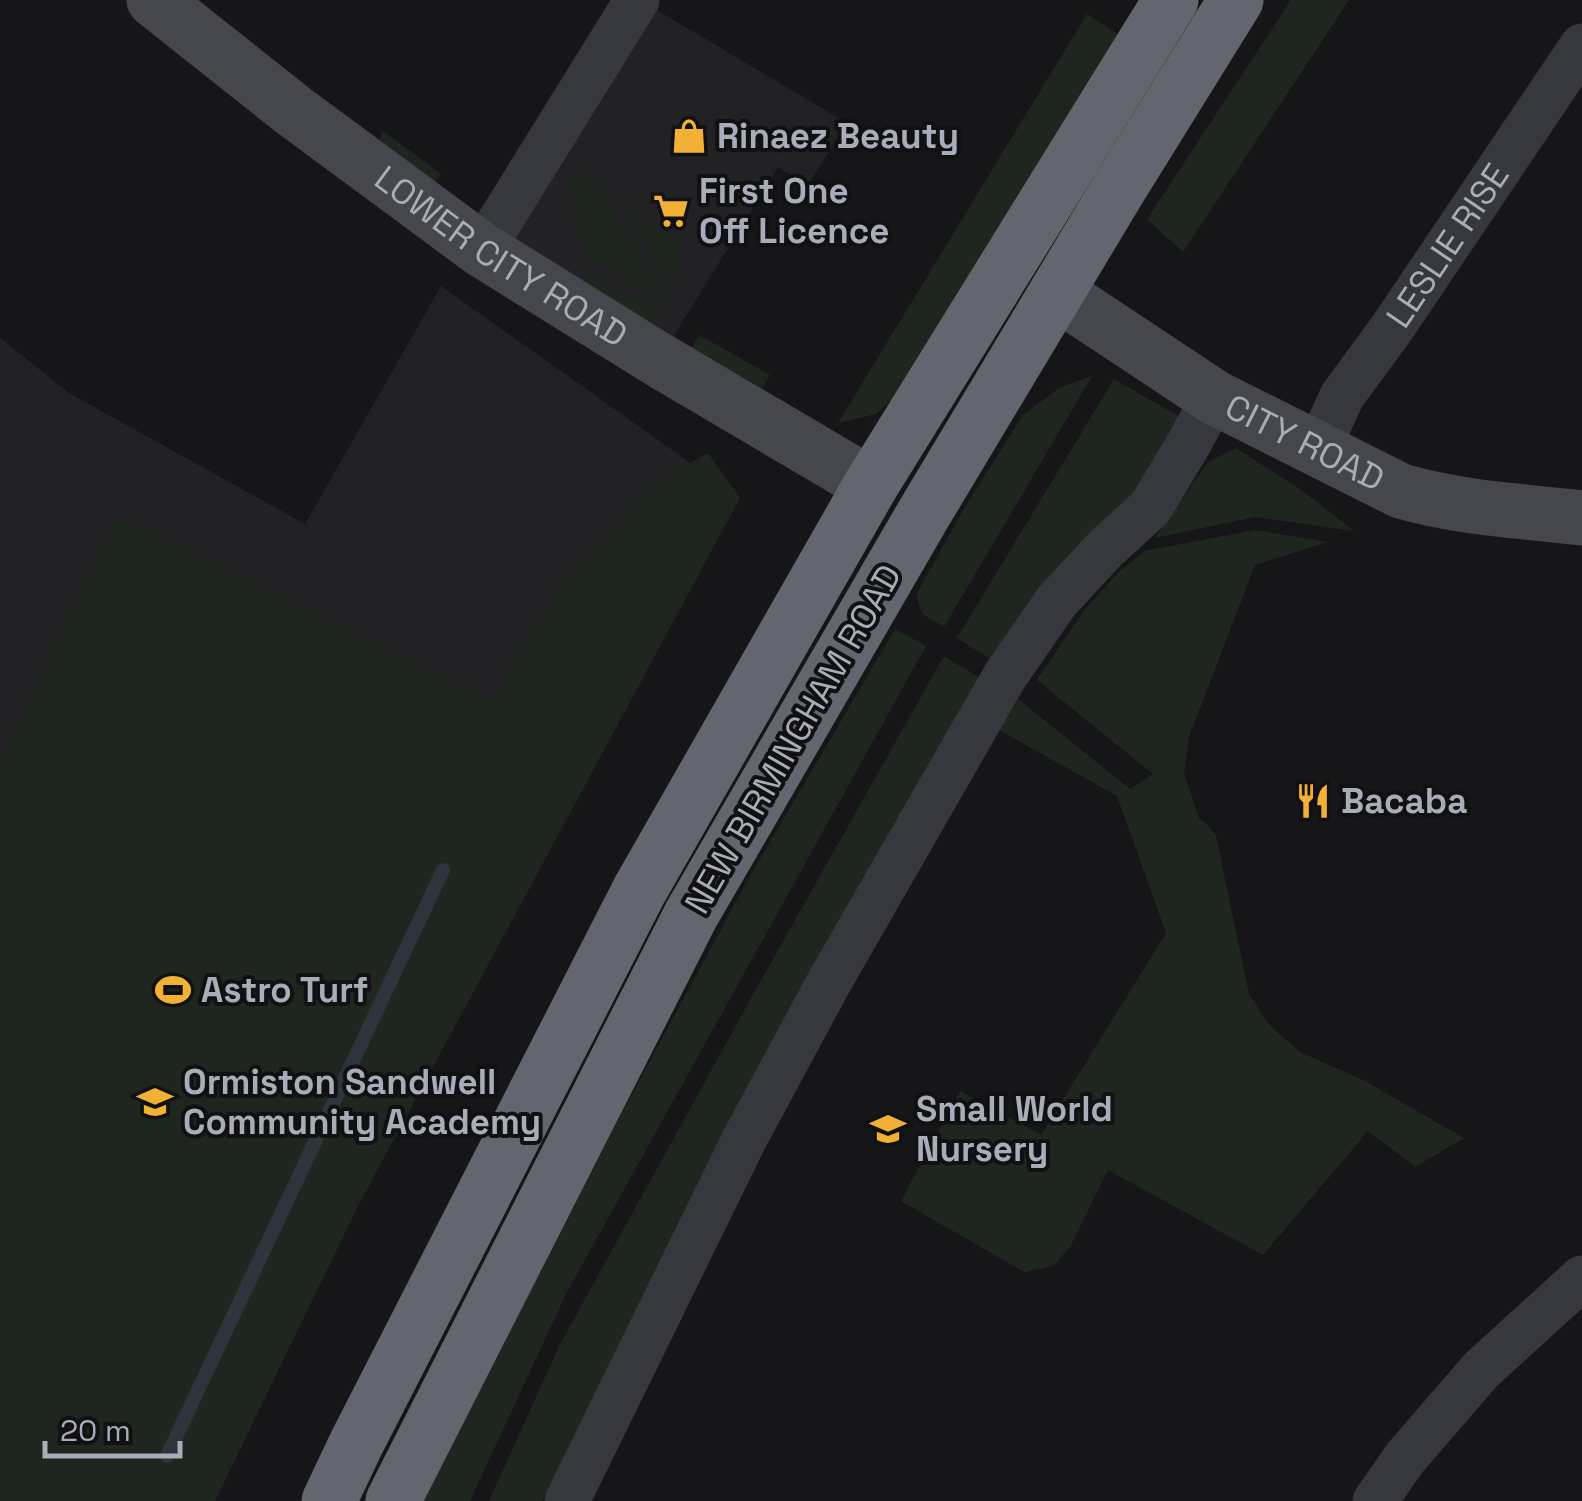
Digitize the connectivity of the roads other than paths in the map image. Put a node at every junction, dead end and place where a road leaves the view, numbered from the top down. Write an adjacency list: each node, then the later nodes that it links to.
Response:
1 (154, 0): 6 (street, LOWER CITY ROAD)
2 (637, 0): 6 (street)
3 (1171, 0): 7 (highway, NEW BIRMINGHAM ROAD)
4 (1236, 0): 8 (highway, NEW BIRMINGHAM ROAD)
5 (1582, 46): 10 (street, LESLIE RISE)
6 (482, 250): 11 (street, LOWER CITY ROAD)
7 (1008, 262): 8 (highway); 11 (highway, NEW BIRMINGHAM ROAD)
8 (1057, 292): 9 (street, CITY ROAD); 12 (highway, NEW BIRMINGHAM ROAD)
9 (1214, 396): 10 (street, CITY ROAD); 17 (street)
10 (1318, 450): 13 (street, CITY ROAD)
11 (871, 485): 12 (highway); 15 (highway, NEW BIRMINGHAM ROAD)
12 (922, 515): 16 (highway, NEW BIRMINGHAM ROAD)
13 (1582, 518)
14 (1582, 1278): 18 (street)
15 (329, 1501)
16 (393, 1501)
17 (567, 1501)
18 (1375, 1501)

